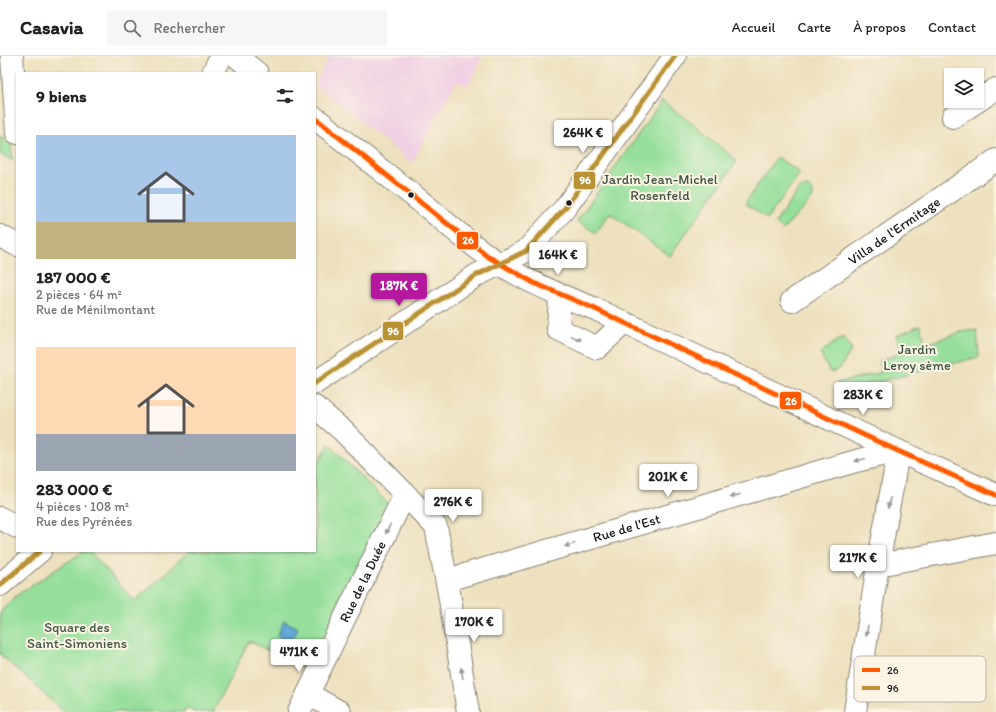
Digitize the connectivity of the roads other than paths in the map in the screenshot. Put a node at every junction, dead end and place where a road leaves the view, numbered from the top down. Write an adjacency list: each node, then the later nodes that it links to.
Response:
1 (12, 56): 9 (street)
2 (222, 56): 5 (street)
3 (236, 56): 6 (street)
4 (675, 56): 14 (street)
5 (214, 72)
6 (257, 72)
7 (996, 89): 8 (street)
8 (953, 117)
9 (16, 118)
10 (316, 119): 14 (street)
11 (996, 160): 16 (street, Villa de l'Ermitage)
12 (0, 236): 13 (street)
13 (16, 244)
14 (500, 264): 15 (street); 18 (street)
15 (560, 296): 17 (street); 17 (street, one-way to 17)
16 (792, 301)
17 (624, 323): 20 (street)
18 (316, 382)
19 (316, 409): 21 (street)
20 (898, 451): 22 (street); 27 (street, one-way to 27); 28 (street, Rue de l'Est, one-way to 28)
21 (405, 494): 28 (street); 32 (street, Rue de la Duée, one-way to 32)
22 (996, 495)
23 (0, 518): 24 (street)
24 (16, 526)
25 (996, 543): 27 (street)
26 (39, 552): 29 (street)
27 (878, 565): 30 (street, one-way to 30)
28 (447, 580): 34 (street, one-way to 28)
29 (0, 585)
30 (864, 656)
31 (857, 702): 35 (street, one-way to 35)
32 (304, 703): 33 (street)
33 (340, 712)
34 (468, 712)
35 (855, 712)

